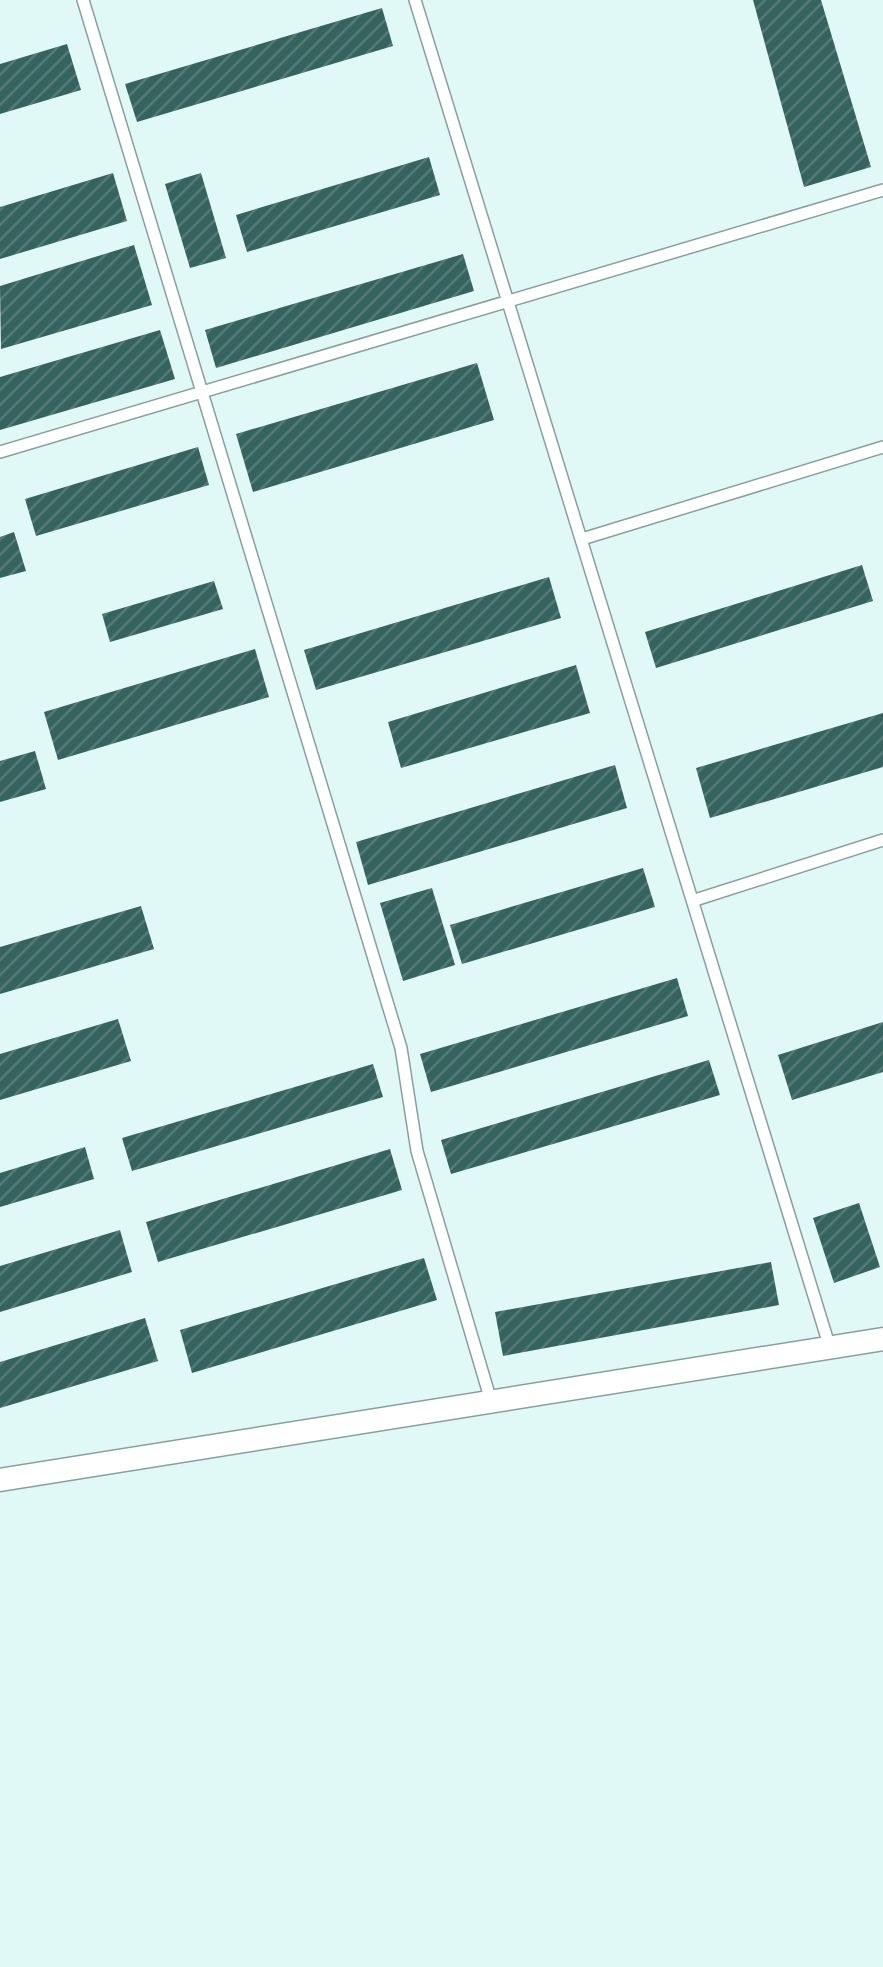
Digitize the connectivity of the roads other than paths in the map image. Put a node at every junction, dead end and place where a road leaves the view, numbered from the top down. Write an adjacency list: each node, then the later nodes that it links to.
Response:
1 (83, 0): 5 (lane)
2 (416, 0): 4 (lane)
3 (883, 190): 4 (lane)
4 (508, 302): 5 (lane); 8 (lane)
5 (202, 393): 7 (lane); 13 (lane)
6 (883, 446): 8 (lane)
7 (0, 452)
8 (582, 540): 10 (lane)
9 (883, 840): 10 (lane)
10 (695, 900): 12 (lane)
11 (883, 1339): 12 (street)
12 (830, 1348): 13 (street)
13 (492, 1402): 14 (street)
14 (0, 1480)

